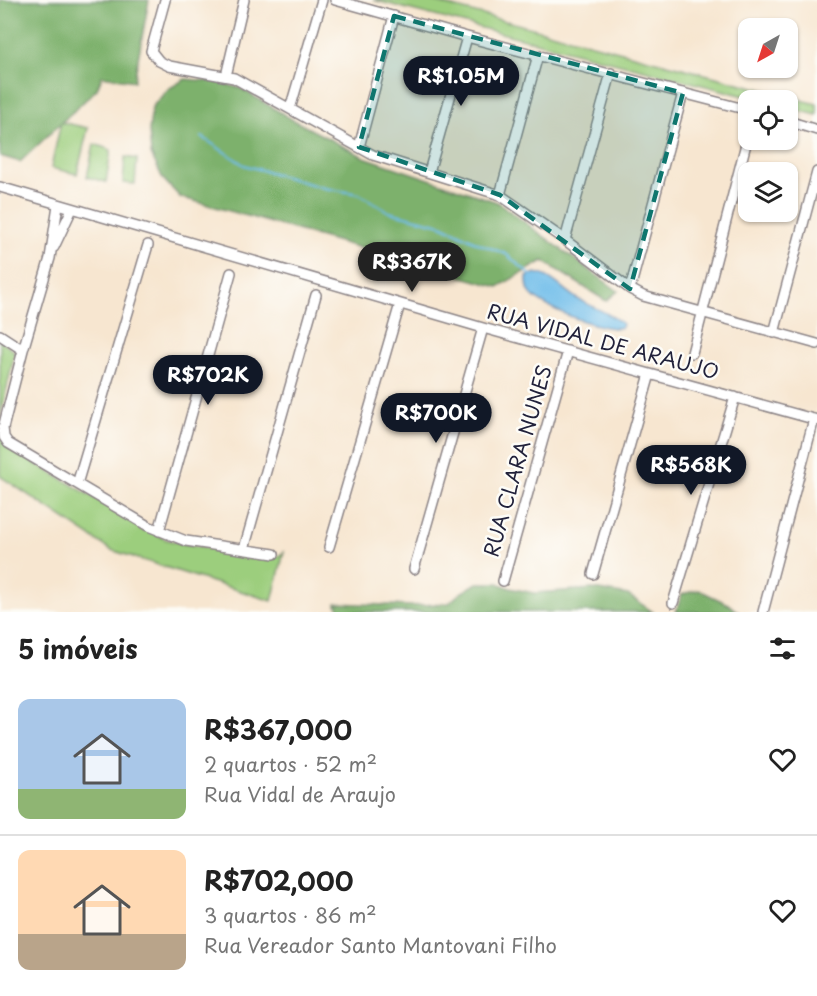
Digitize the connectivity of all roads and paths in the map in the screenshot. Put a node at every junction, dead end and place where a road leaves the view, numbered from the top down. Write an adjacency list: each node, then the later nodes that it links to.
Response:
1 (165, 0): 9 (street)
2 (244, 0): 9 (street)
3 (322, 0): 12 (street)
4 (335, 0): 5 (street)
5 (394, 16): 6 (street); 15 (street)
6 (467, 37): 7 (street); 17 (street)
7 (538, 55): 8 (street); 20 (street)
8 (611, 74): 10 (street); 23 (street)
9 (226, 76): 12 (street)
10 (683, 93): 11 (street); 27 (street)
11 (738, 107)
12 (290, 109): 15 (street)
13 (798, 124): 14 (street)
14 (817, 130)
15 (359, 147): 17 (street)
16 (744, 150): 30 (street)
17 (429, 172): 20 (street)
18 (817, 172): 32 (street)
19 (0, 187): 21 (street, RUA VIDAL DE ARAUJO)
20 (500, 195): 23 (street)
21 (58, 205): 22 (street, RUA VIDAL DE ARAUJO); 25 (street)
22 (72, 209): 25 (street); 29 (street, RUA VIDAL DE ARAUJO)
23 (565, 240): 27 (street)
24 (148, 245): 41 (street)
25 (50, 258): 35 (street)
26 (231, 273): 42 (street)
27 (630, 289): 30 (street)
28 (316, 295): 44 (street)
29 (400, 304): 31 (street, RUA VIDAL DE ARAUJO); 43 (street)
30 (703, 312): 32 (street); 37 (street)
31 (483, 328): 36 (street, RUA VIDAL DE ARAUJO); 46 (street)
32 (774, 333): 34 (street)
33 (0, 335): 35 (street)
34 (817, 344)
35 (23, 350): 41 (street)
36 (568, 351): 38 (street, RUA VIDAL DE ARAUJO); 48 (street, RUA CLARA NUNES)
37 (692, 353)
38 (650, 374): 39 (street, RUA VIDAL DE ARAUJO); 47 (street)
39 (735, 398): 40 (street, RUA VIDAL DE ARAUJO); 49 (street)
40 (815, 420): 50 (street)
41 (77, 484): 42 (street)
42 (159, 531): 44 (street)
43 (329, 547)
44 (244, 549): 45 (street)
45 (274, 554)
46 (414, 568)
47 (593, 574)
48 (502, 580)
49 (673, 603)
50 (763, 612)

